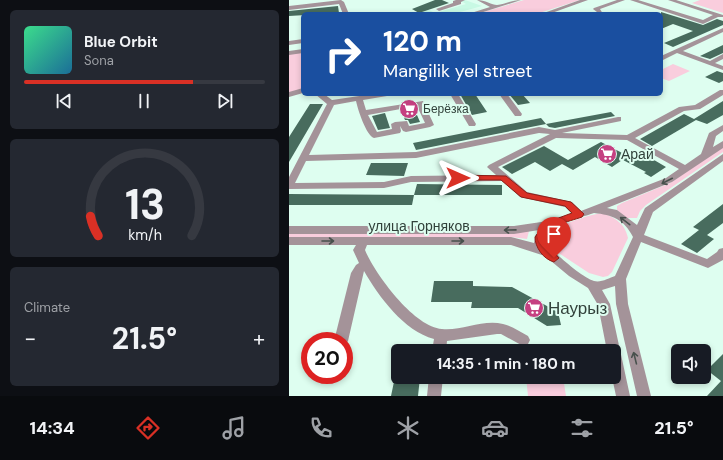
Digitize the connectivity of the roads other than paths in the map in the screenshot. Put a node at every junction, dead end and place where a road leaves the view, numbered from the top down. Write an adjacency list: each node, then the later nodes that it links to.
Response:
1 (462, 0): 10 (street)
2 (480, 0): 8 (street)
3 (518, 0): 8 (street)
4 (585, 0): 13 (street)
5 (622, 0): 14 (street)
6 (633, 0): 15 (street)
7 (671, 0): 15 (street)
8 (496, 6): 12 (street)
9 (289, 8): 11 (street)
10 (439, 9)
11 (345, 12)
12 (477, 12)
13 (550, 12)
14 (600, 12)
15 (721, 15)
16 (723, 30): 20 (street)
17 (301, 41): 18 (street)
18 (289, 43)
19 (301, 51): 21 (street)
20 (677, 51): 23 (street); 24 (street)
21 (289, 53)
22 (723, 56): 24 (street)
23 (663, 57)
24 (710, 63): 25 (street)
25 (723, 68)
26 (301, 91): 28 (street)
27 (723, 92): 43 (street)
28 (289, 95)
29 (322, 96): 36 (street)
30 (362, 96): 35 (street)
31 (376, 96): 34 (street)
32 (455, 96): 40 (street)
33 (504, 96): 38 (street)
34 (359, 99): 35 (street); 37 (street)
35 (348, 101): 36 (street)
36 (331, 103): 46 (street)
37 (363, 113): 37 (street)
38 (518, 114)
39 (618, 120): 42 (street)
40 (472, 124)
41 (723, 127): 45 (street)
42 (553, 134): 43 (street); 46 (street); 49 (street)
43 (629, 138): 48 (street)
44 (723, 144): 45 (street)
45 (705, 157): 48 (street)
46 (303, 158): 50 (street)
47 (721, 160): 55 (street)
48 (686, 169): 51 (street, one-way to 51)
49 (503, 178): 50 (street); 52 (street)
50 (289, 186)
51 (593, 210): 52 (street); 55 (street, one-way to 51)
52 (579, 214): 53 (street)
53 (549, 225): 54 (street, улица Горняков, one-way to 54); 59 (street)
54 (289, 230)
55 (638, 237): 58 (street); 61 (street)
56 (289, 241): 57 (street, улица Горняков, one-way to 57)
57 (363, 241): 59 (street, улица Горняков, one-way to 59); 60 (street)
58 (723, 252)
59 (547, 254): 62 (street)
60 (365, 265): 63 (street); 64 (street)
61 (620, 279): 62 (street); 72 (street, one-way to 61)
62 (592, 285): 67 (street)
63 (343, 332)
64 (441, 336): 65 (street); 66 (street)
65 (523, 340)
66 (440, 344)
67 (612, 344)
68 (435, 384): 70 (street)
69 (621, 384): 71 (street)
70 (433, 396)
71 (623, 396)
72 (644, 396)

